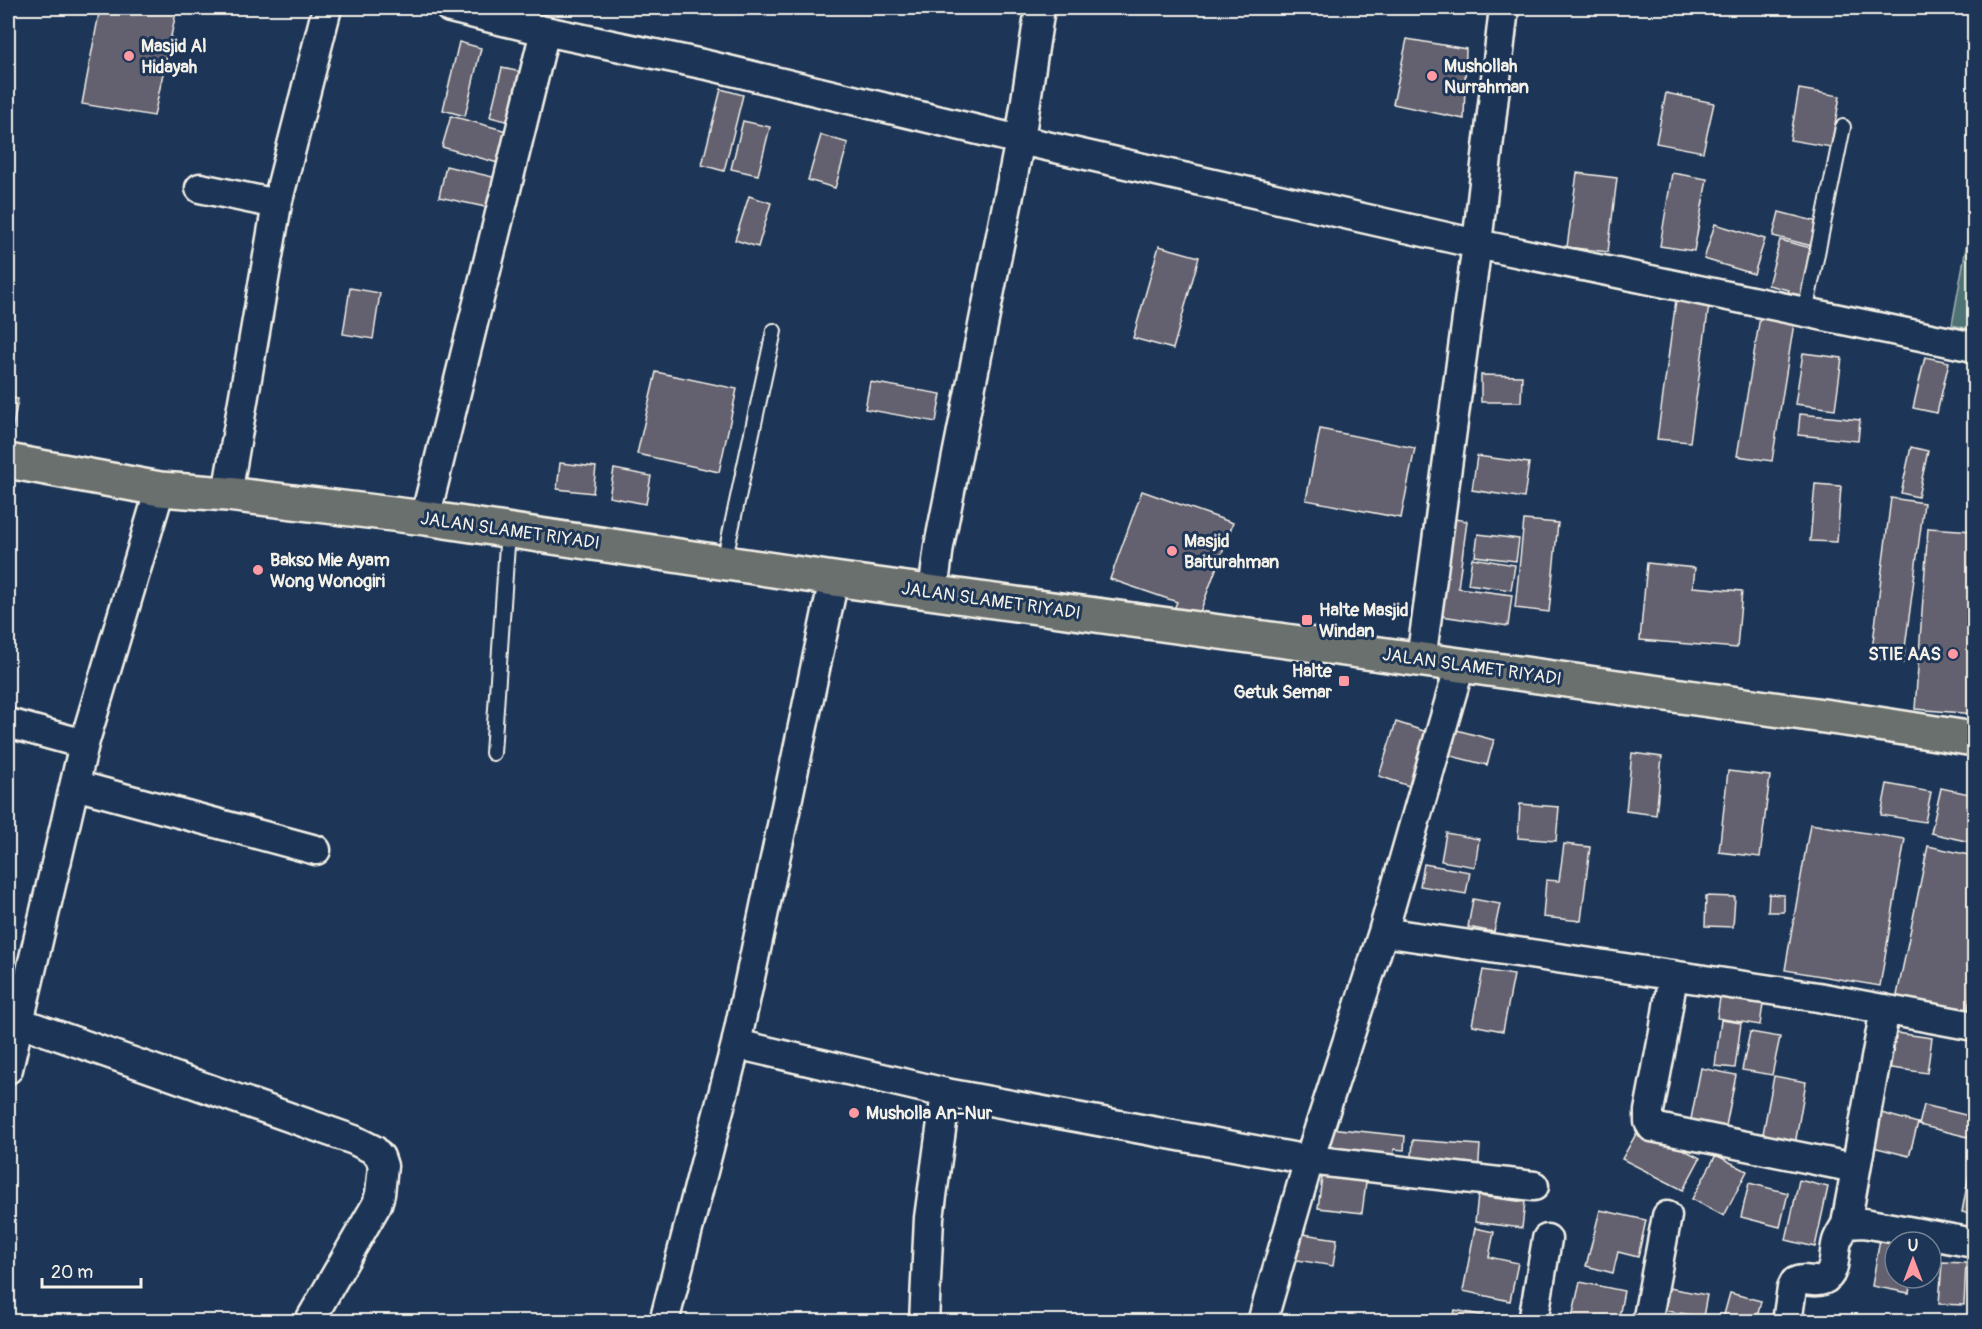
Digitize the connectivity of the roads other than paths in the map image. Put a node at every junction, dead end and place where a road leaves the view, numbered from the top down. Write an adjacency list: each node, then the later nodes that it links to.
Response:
1 (327, 8): 9 (street)
2 (450, 8): 5 (street)
3 (1040, 8): 7 (street)
4 (1504, 8): 10 (street)
5 (545, 30): 7 (street); 17 (street)
6 (1843, 127): 11 (lane)
7 (1020, 140): 10 (street); 21 (street)
8 (200, 188): 9 (street)
9 (278, 204): 16 (street)
10 (1477, 244): 11 (street); 22 (street)
11 (1805, 312): 13 (street)
12 (774, 332): 19 (lane)
13 (1974, 347)
14 (8, 461): 15 (main road, JALAN SLAMET RIYADI)
15 (160, 489): 16 (main road, JALAN SLAMET RIYADI); 26 (street)
16 (227, 494): 17 (main road, JALAN SLAMET RIYADI)
17 (425, 518): 18 (main road, JALAN SLAMET RIYADI)
18 (508, 530): 19 (main road, JALAN SLAMET RIYADI); 27 (lane)
19 (723, 562): 20 (main road, JALAN SLAMET RIYADI)
20 (834, 579): 21 (main road, JALAN SLAMET RIYADI); 35 (street)
21 (933, 592): 22 (main road, JALAN SLAMET RIYADI)
22 (1421, 660): 23 (main road, JALAN SLAMET RIYADI)
23 (1460, 665): 25 (main road, JALAN SLAMET RIYADI); 30 (street)
24 (8, 723): 26 (street)
25 (1974, 739)
26 (84, 744): 28 (street)
27 (493, 753)
28 (75, 784): 29 (street); 33 (street)
29 (316, 850)
30 (1383, 932): 31 (street); 38 (street)
31 (1673, 975): 32 (street); 39 (street)
32 (1885, 1009): 34 (street); 39 (street)
33 (13, 1021): 36 (street); 45 (street)
34 (1974, 1026)
35 (736, 1044): 37 (street); 46 (street)
36 (8, 1069)
37 (946, 1093): 38 (street); 47 (street)
38 (1309, 1160): 40 (street); 48 (street)
39 (1855, 1168): 42 (street)
40 (1534, 1186)
41 (1667, 1216): 50 (street)
42 (1846, 1224): 44 (street); 51 (street)
43 (1547, 1239): 49 (street)
44 (1974, 1243)
45 (309, 1322)
46 (664, 1322)
47 (924, 1322)
48 (1262, 1322)
49 (1533, 1322)
50 (1647, 1322)
51 (1787, 1322)

